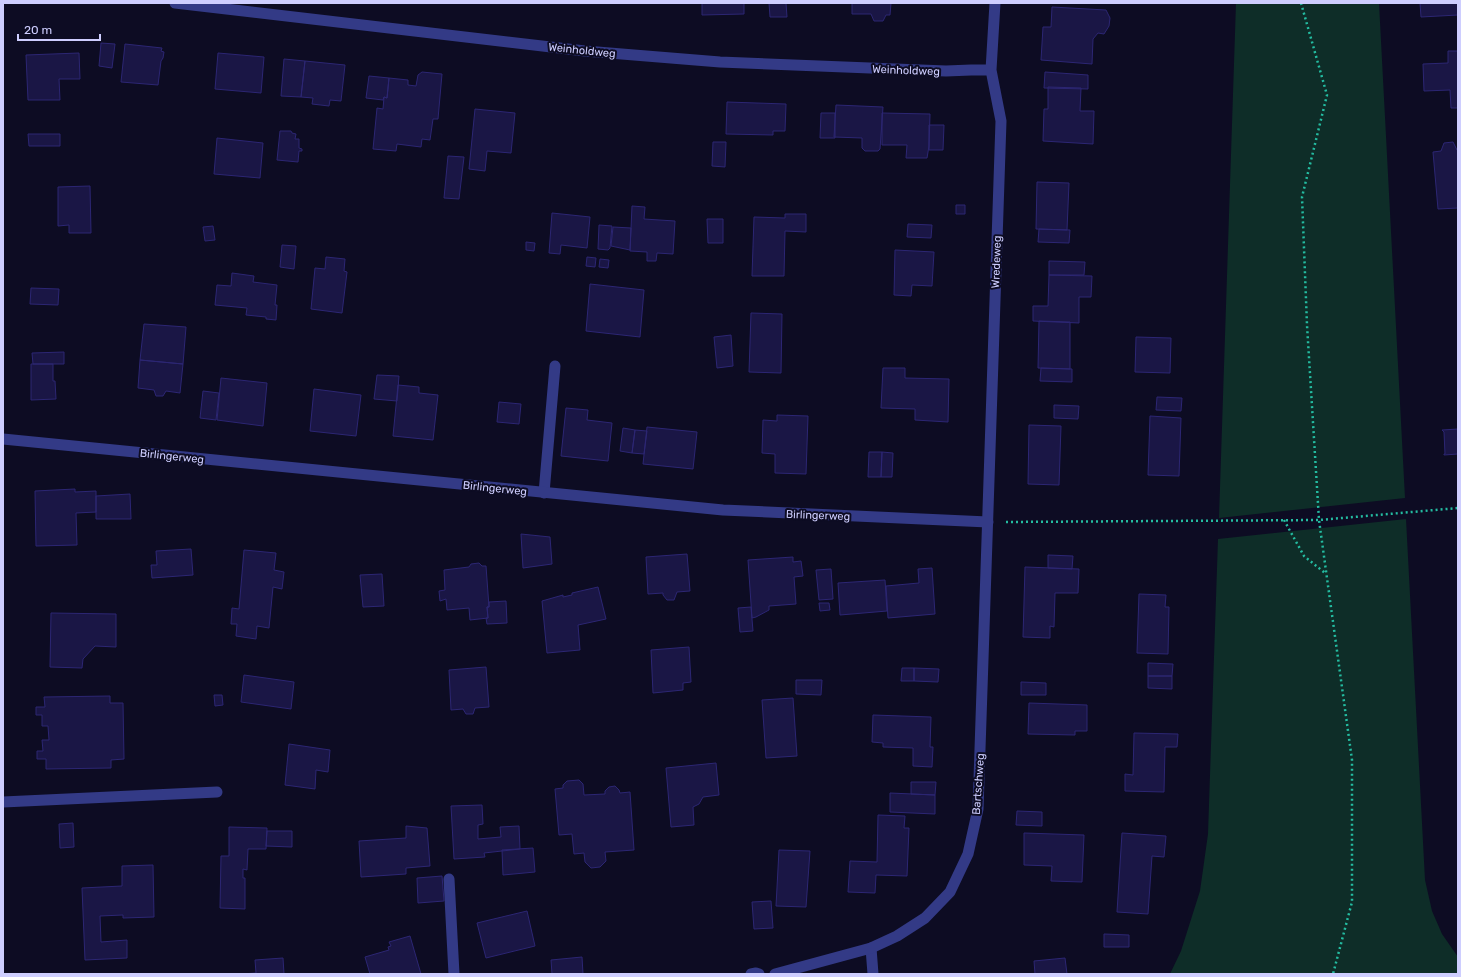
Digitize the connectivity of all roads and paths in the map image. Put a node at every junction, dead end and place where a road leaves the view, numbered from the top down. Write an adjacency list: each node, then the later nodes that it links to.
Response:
1 (175, 3): 4 (street, Weinholdweg)
2 (995, 3): 4 (street, Wredeweg)
3 (1301, 3): 10 (path)
4 (991, 70): 11 (street, Wredeweg)
5 (555, 366): 7 (street)
6 (3, 439): 7 (street, Birlingerweg)
7 (544, 493): 11 (street, Birlingerweg)
8 (1458, 508): 10 (path)
9 (1284, 520): 10 (path); 11 (path); 12 (path)
10 (1319, 520): 12 (path)
11 (988, 522): 16 (street, Bartschweg)
12 (1326, 573): 22 (path)
13 (217, 792): 14 (street)
14 (3, 802)
15 (449, 879): 17 (street)
16 (871, 948): 20 (street, Bartschweg); 21 (street)
17 (454, 974)
18 (751, 974): 19 (street)
19 (759, 974)
20 (775, 974)
21 (873, 974)
22 (1333, 974)

